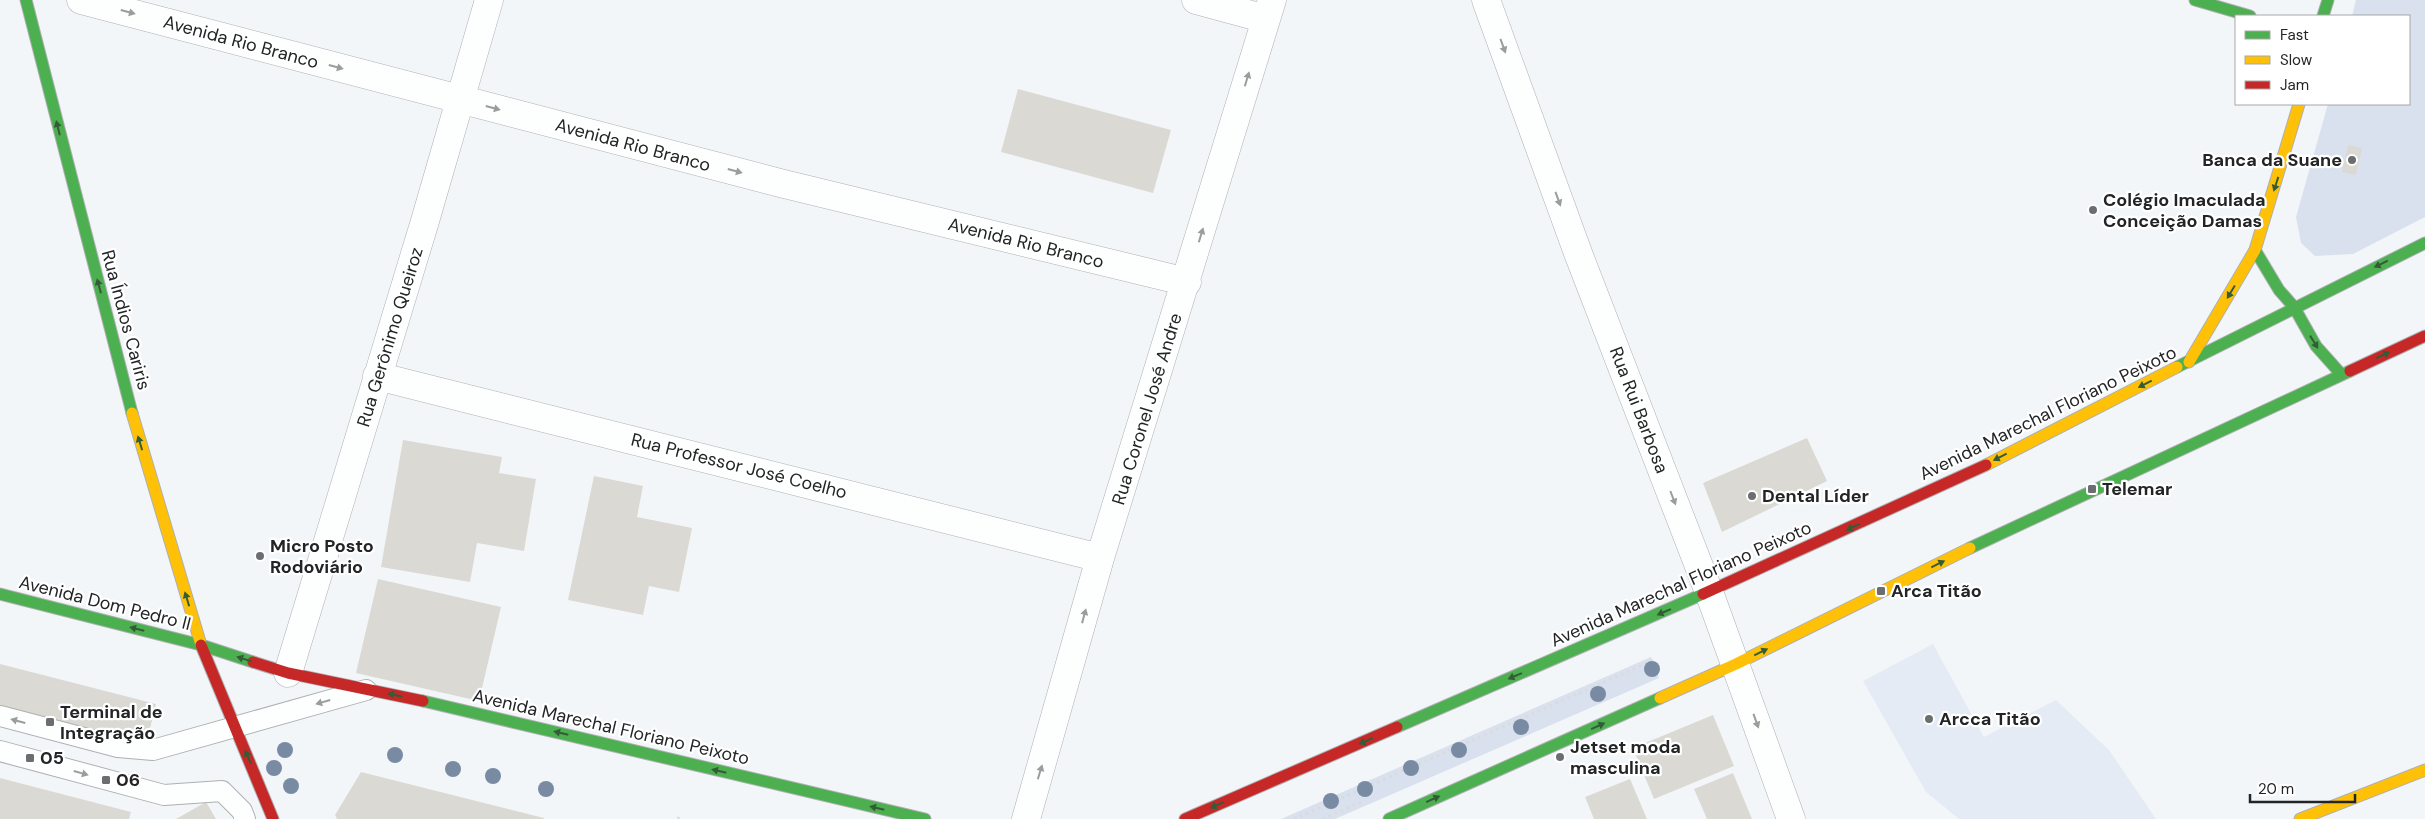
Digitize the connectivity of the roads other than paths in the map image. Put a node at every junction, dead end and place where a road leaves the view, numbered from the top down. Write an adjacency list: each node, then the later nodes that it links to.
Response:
1 (26, 0): 24 (main road, Rua Índios Cariris, one-way to 1)
2 (81, 0): 11 (street, Avenida Rio Branco, one-way to 11)
3 (489, 0): 11 (street, Rua Gerônimo Queiroz)
4 (1196, 0): 8 (street)
5 (1486, 0): 22 (street, Rua Rui Barbosa, one-way to 22)
6 (2195, 0): 9 (main road)
7 (2328, 0): 10 (main road)
8 (1269, 9): 15 (street, Rua Coronel José Andre, one-way to 8)
9 (2247, 15)
10 (2323, 15)
11 (460, 100): 15 (street, Avenida Rio Branco, one-way to 15); 20 (street, Rua Gerônimo Queiroz)
12 (2300, 105): 14 (main road, one-way to 14)
13 (2425, 243): 16 (main road, Avenida Marechal Floriano Peixoto, one-way to 16)
14 (2255, 250): 16 (main road); 18 (main road, one-way to 18)
15 (1187, 282): 21 (street, Rua Coronel José Andre)
16 (2294, 307): 18 (main road, Avenida Marechal Floriano Peixoto); 19 (main road, one-way to 19)
17 (2425, 336): 19 (main road, one-way to 17)
18 (2189, 362): 22 (main road, Avenida Marechal Floriano Peixoto, one-way to 22)
19 (2341, 374): 25 (main road, one-way to 19)
20 (377, 376): 21 (street, Rua Professor José Coelho); 26 (street, Rua Gerônimo Queiroz)
21 (1100, 558): 35 (street, Rua Coronel José Andre, one-way to 21)
22 (1709, 592): 25 (street, Rua Rui Barbosa); 36 (main road, Avenida Marechal Floriano Peixoto, one-way to 36)
23 (0, 594): 24 (main road, Avenida Dom Pedro II, one-way to 23)
24 (201, 645): 26 (main road, Avenida Dom Pedro II, one-way to 24); 29 (main road, Rua Índios Cariris)
25 (1736, 664): 37 (main road, one-way to 25); 38 (street, Rua Rui Barbosa, one-way to 38)
26 (288, 672): 27 (main road, Avenida Marechal Floriano Peixoto)
27 (370, 689): 29 (lane, one-way to 29); 34 (main road, Avenida Marechal Floriano Peixoto, one-way to 27)
28 (0, 716): 29 (lane, one-way to 28)
29 (235, 727): 33 (main road, Rua Índios Cariris, one-way to 29)
30 (0, 751): 32 (lane, one-way to 32)
31 (2425, 770): 39 (main road)
32 (245, 819)
33 (274, 819)
34 (925, 819)
35 (1026, 819)
36 (1185, 819)
37 (1389, 819)
38 (1791, 819)
39 (2300, 819)

